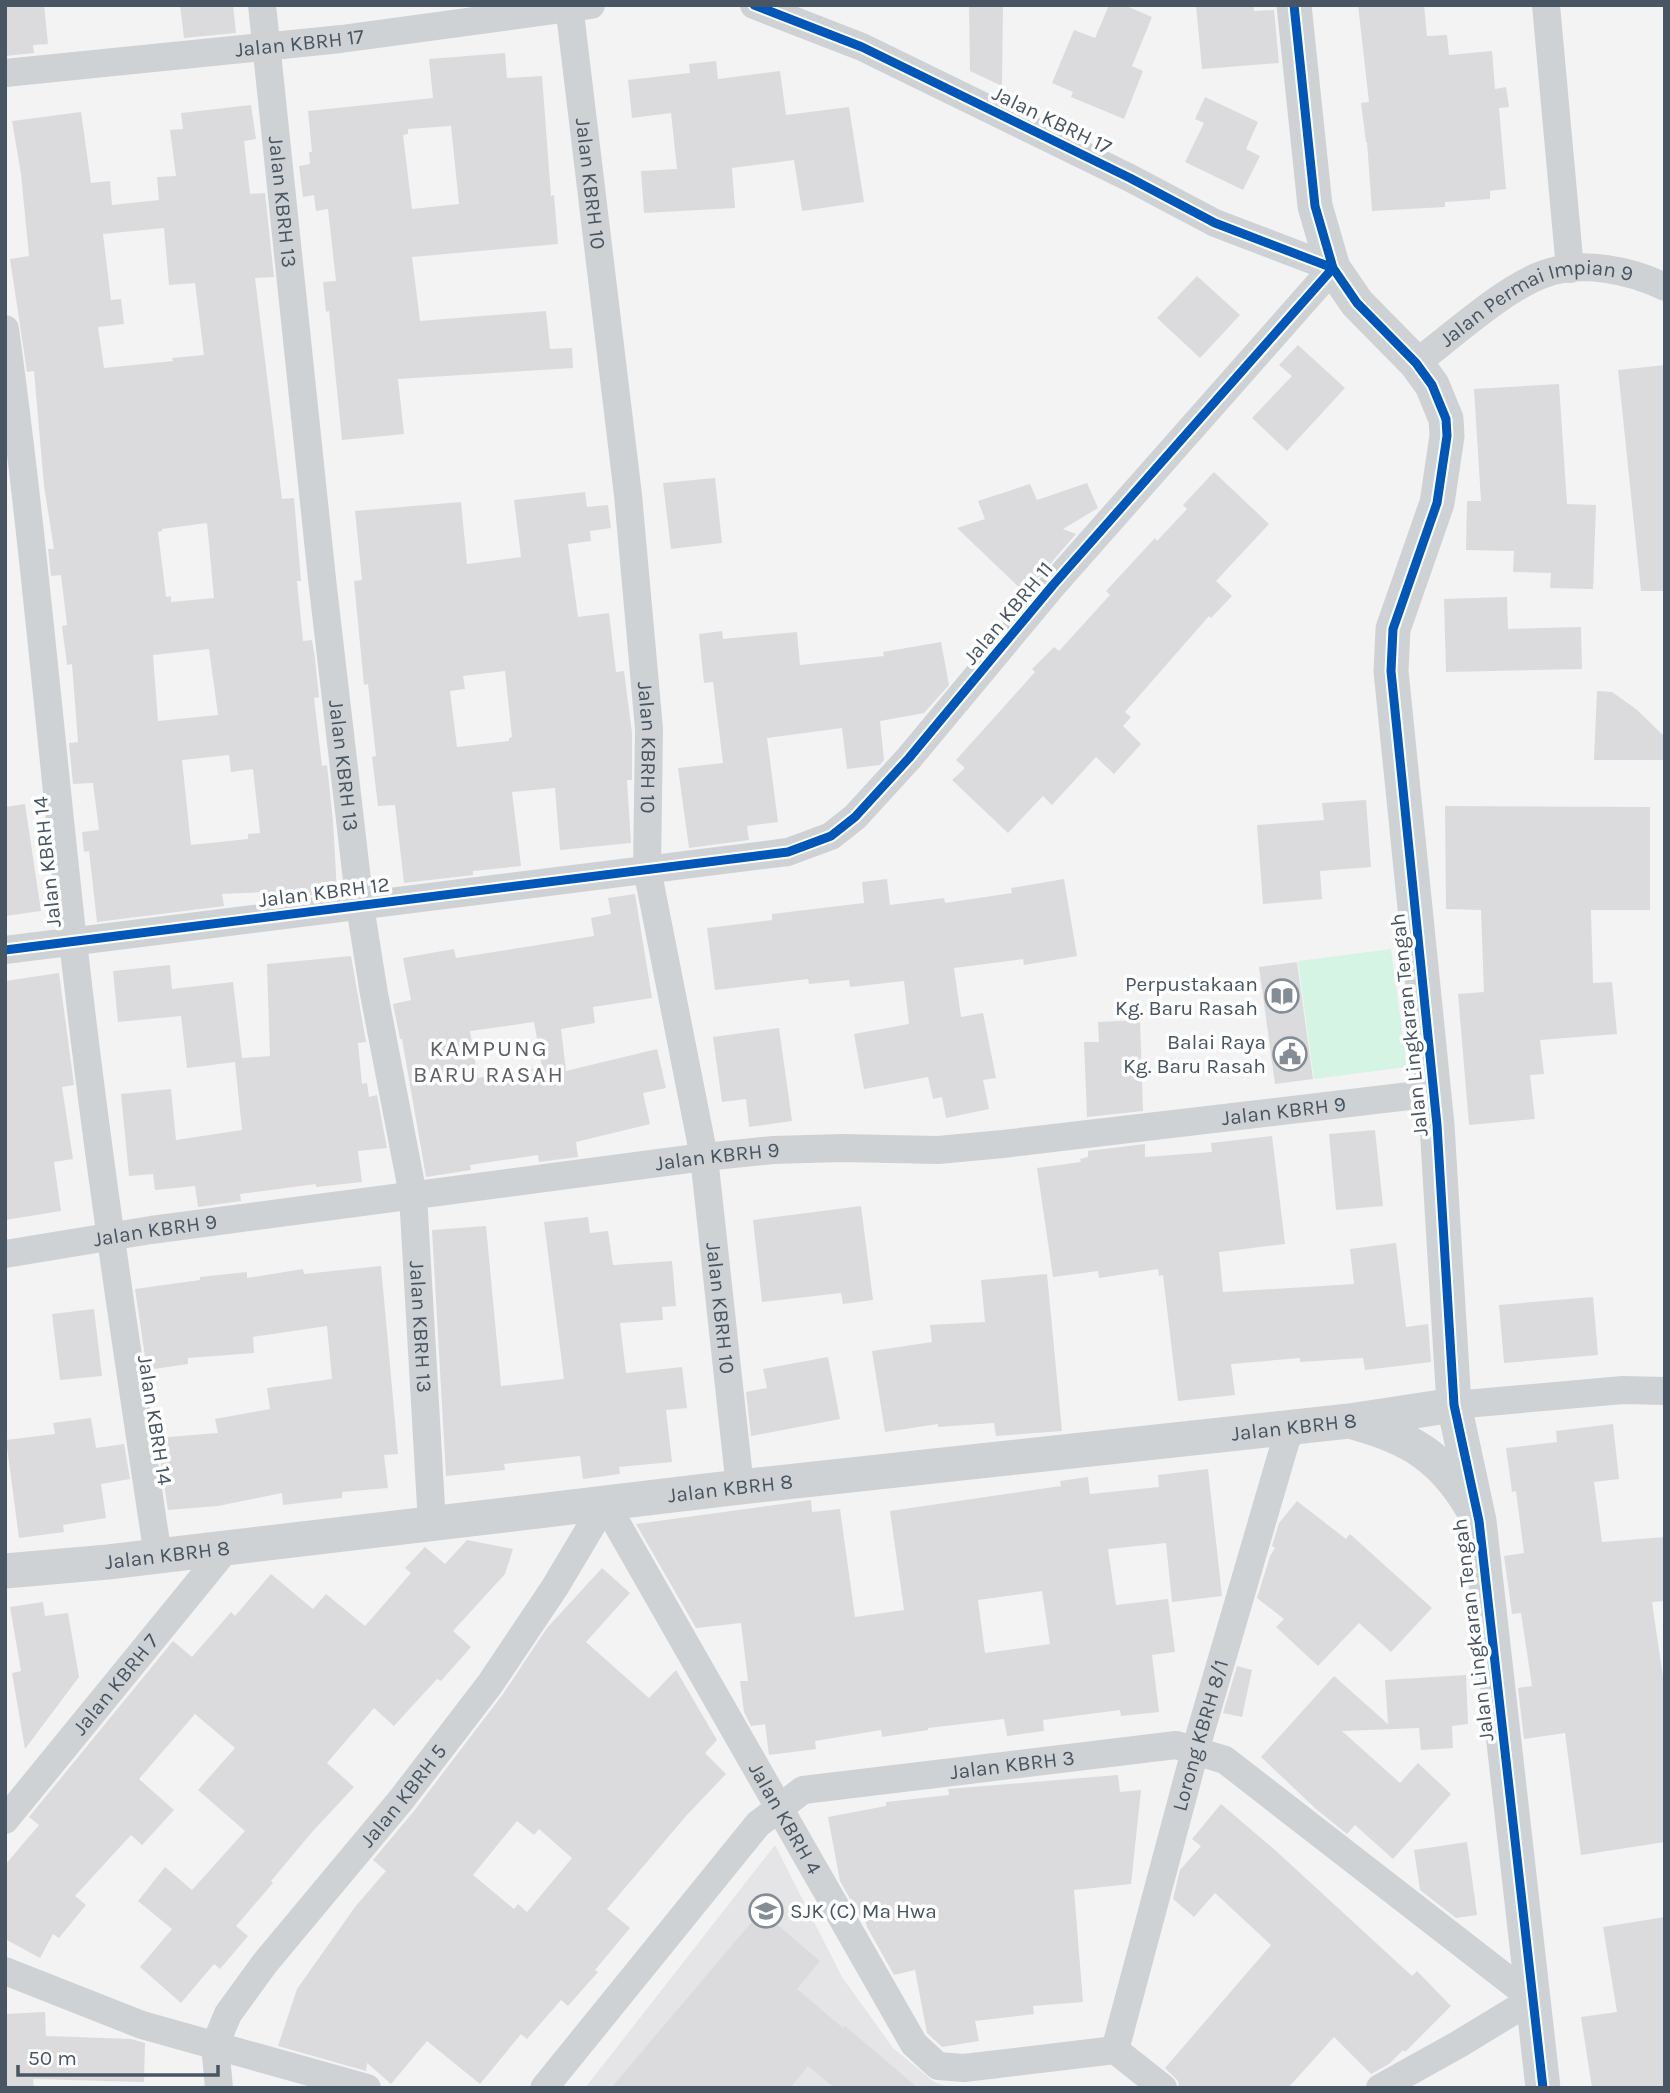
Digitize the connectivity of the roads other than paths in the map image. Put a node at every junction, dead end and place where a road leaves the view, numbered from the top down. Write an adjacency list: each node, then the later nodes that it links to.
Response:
1 (262, 5): 6 (street, Jalan KBRH 13)
2 (754, 5): 8 (street, Jalan KBRH 17)
3 (1294, 5): 8 (street, Jalan Lingkaran Tengah)
4 (1546, 5): 9 (street)
5 (577, 6): 6 (street, Jalan KBRH 17); 13 (street, Jalan KBRH 10)
6 (268, 47): 7 (street, Jalan KBRH 17); 14 (street, Jalan KBRH 13)
7 (5, 73)
8 (1333, 268): 12 (street, Jalan Lingkaran Tengah); 13 (street, Jalan KBRH 11)
9 (1570, 269): 10 (street, Jalan Permai Impian 9); 12 (street, Jalan Permai Impian 9)
10 (1665, 287)
11 (5, 329): 15 (street, Jalan KBRH 14)
12 (1416, 363): 17 (street, Jalan Lingkaran Tengah)
13 (647, 869): 14 (street, Jalan KBRH 12); 18 (street, Jalan KBRH 10)
14 (360, 905): 15 (street, Jalan KBRH 12); 19 (street, Jalan KBRH 13)
15 (73, 942): 16 (street, Jalan KBRH 12); 20 (street, Jalan KBRH 14)
16 (5, 950)
17 (1435, 1093): 18 (street, Jalan KBRH 9); 23 (street, Jalan Lingkaran Tengah)
18 (704, 1157): 19 (street, Jalan KBRH 9); 26 (street, Jalan KBRH 10)
19 (413, 1195): 20 (street, Jalan KBRH 9); 29 (street, Jalan KBRH 13)
20 (109, 1238): 21 (street, Jalan KBRH 9); 31 (street, Jalan KBRH 14)
21 (5, 1254)
22 (1665, 1391): 23 (street)
23 (1454, 1405): 24 (street, Jalan KBRH 8); 28 (street, Jalan Lingkaran Tengah)
24 (1349, 1421): 25 (street, Jalan KBRH 8); 28 (street)
25 (1295, 1426): 26 (street, Jalan KBRH 8); 33 (street, Lorong KBRH 8/1)
26 (740, 1487): 27 (street, Jalan KBRH 8)
27 (604, 1503): 29 (street, Jalan KBRH 8); 34 (street, Jalan KBRH 4); 38 (street, Jalan KBRH 5)
28 (1479, 1521): 37 (street, Jalan Lingkaran Tengah)
29 (432, 1524): 30 (street, Jalan KBRH 8)
30 (226, 1549): 31 (street, Jalan KBRH 8); 35 (street, Jalan KBRH 7)
31 (158, 1556): 32 (street, Jalan KBRH 8)
32 (5, 1571)
33 (1195, 1751): 34 (street, Jalan KBRH 3); 37 (street, Jalan KBRH 3); 39 (street, Lorong KBRH 8/1)
34 (780, 1808): 39 (street, Jalan KBRH 4); 42 (street, Jalan KBRH 3)
35 (5, 1820)
36 (5, 1971): 38 (street)
37 (1533, 1999): 44 (street); 45 (street, Jalan Lingkaran Tengah)
38 (215, 2045): 40 (street, Jalan KBRH 5); 41 (street)
39 (1115, 2050): 43 (street)
40 (219, 2088)
41 (367, 2088)
42 (544, 2088)
43 (1163, 2088)
44 (1380, 2088)
45 (1543, 2088)

